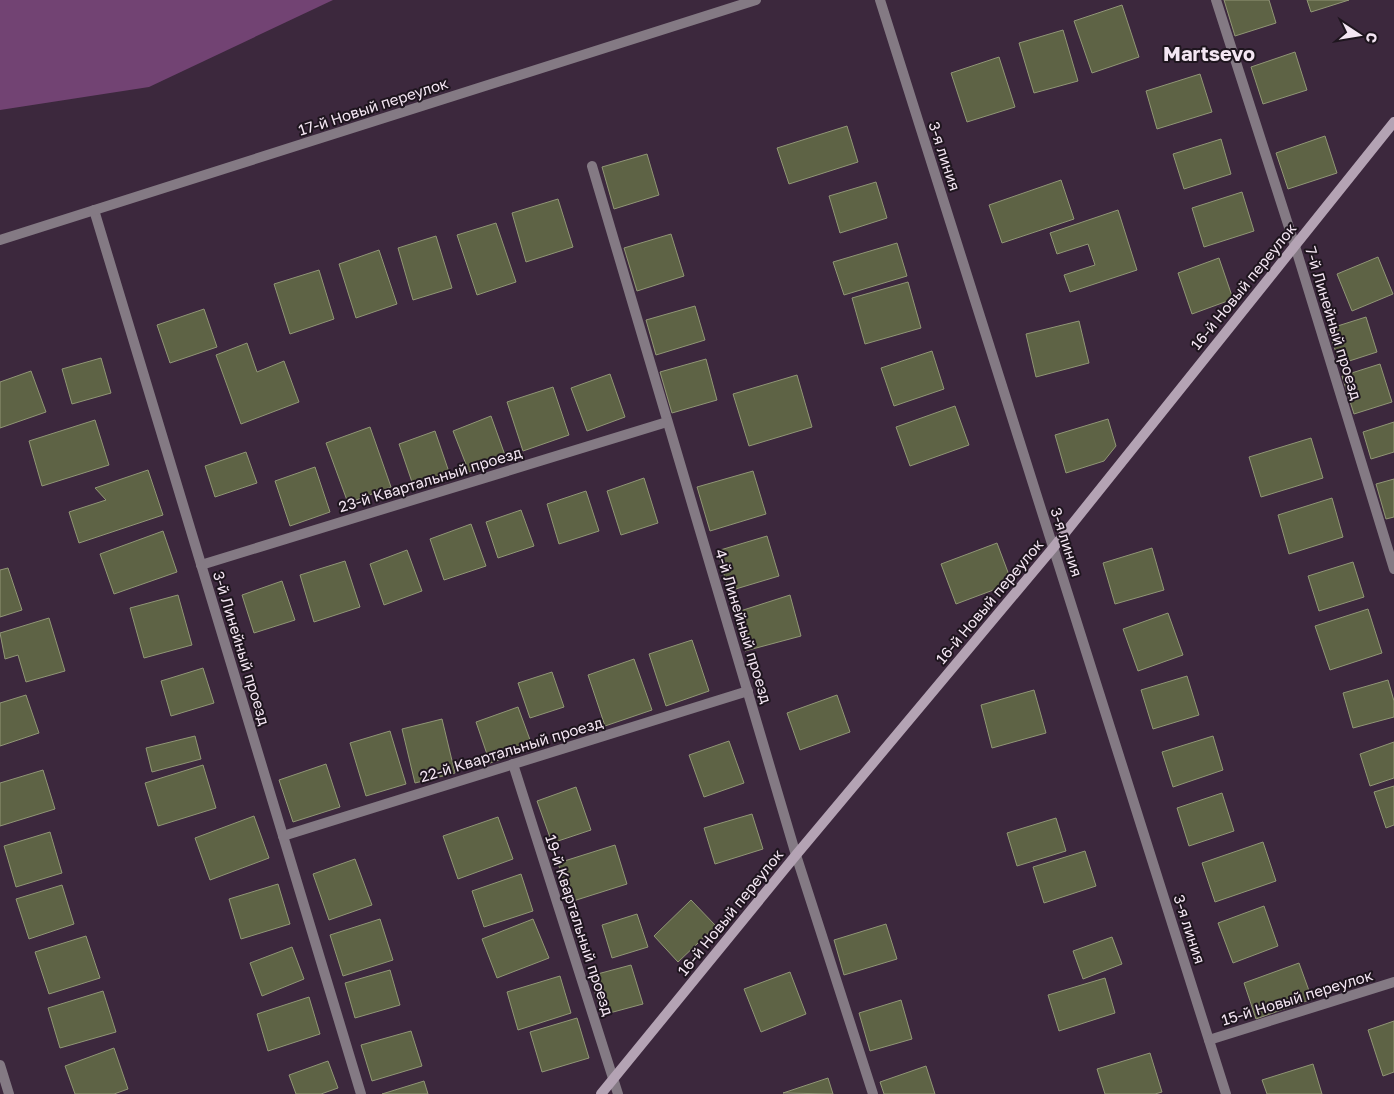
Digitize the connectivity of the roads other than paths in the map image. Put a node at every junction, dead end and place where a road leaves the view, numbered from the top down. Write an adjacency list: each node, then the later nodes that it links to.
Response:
1 (756, 0): 6 (street, 17-й Новый переулок)
2 (880, 0): 10 (street, 3-я линия)
3 (1216, 0): 8 (street, 7-й Линейный проезд)
4 (1394, 122): 8 (street, 16-й Новый переулок)
5 (592, 166): 9 (street, 4-й Линейный проезд)
6 (94, 210): 7 (street, 17-й Новый переулок); 11 (street, 3-й Линейный проезд)
7 (0, 240)
8 (1295, 246): 10 (street, 16-й Новый переулок); 12 (street, 7-й Линейный проезд)
9 (667, 422): 11 (street, 23-й Квартальный проезд); 13 (street, 4-й Линейный проезд)
10 (1053, 548): 16 (street, 16-й Новый переулок); 18 (street, 3-я линия)
11 (201, 565): 15 (street, 3-й Линейный проезд)
12 (1394, 569)
13 (748, 691): 14 (street, 22-й Квартальный проезд); 16 (street, 4-й Линейный проезд)
14 (513, 764): 15 (street, 22-й Квартальный проезд); 20 (street, 19-й Квартальный проезд)
15 (283, 836): 22 (street, 3-й Линейный проезд)
16 (796, 855): 20 (street, 16-й Новый переулок); 25 (street, 4-й Линейный проезд)
17 (1394, 982): 18 (street, 15-й Новый переулок)
18 (1209, 1040): 26 (street, 3-я линия)
19 (0, 1065): 21 (street)
20 (614, 1079): 23 (street, 16-й Новый переулок); 24 (street, 19-й Квартальный проезд)
21 (9, 1094)
22 (361, 1094)
23 (601, 1094)
24 (618, 1094)
25 (873, 1094)
26 (1226, 1094)

